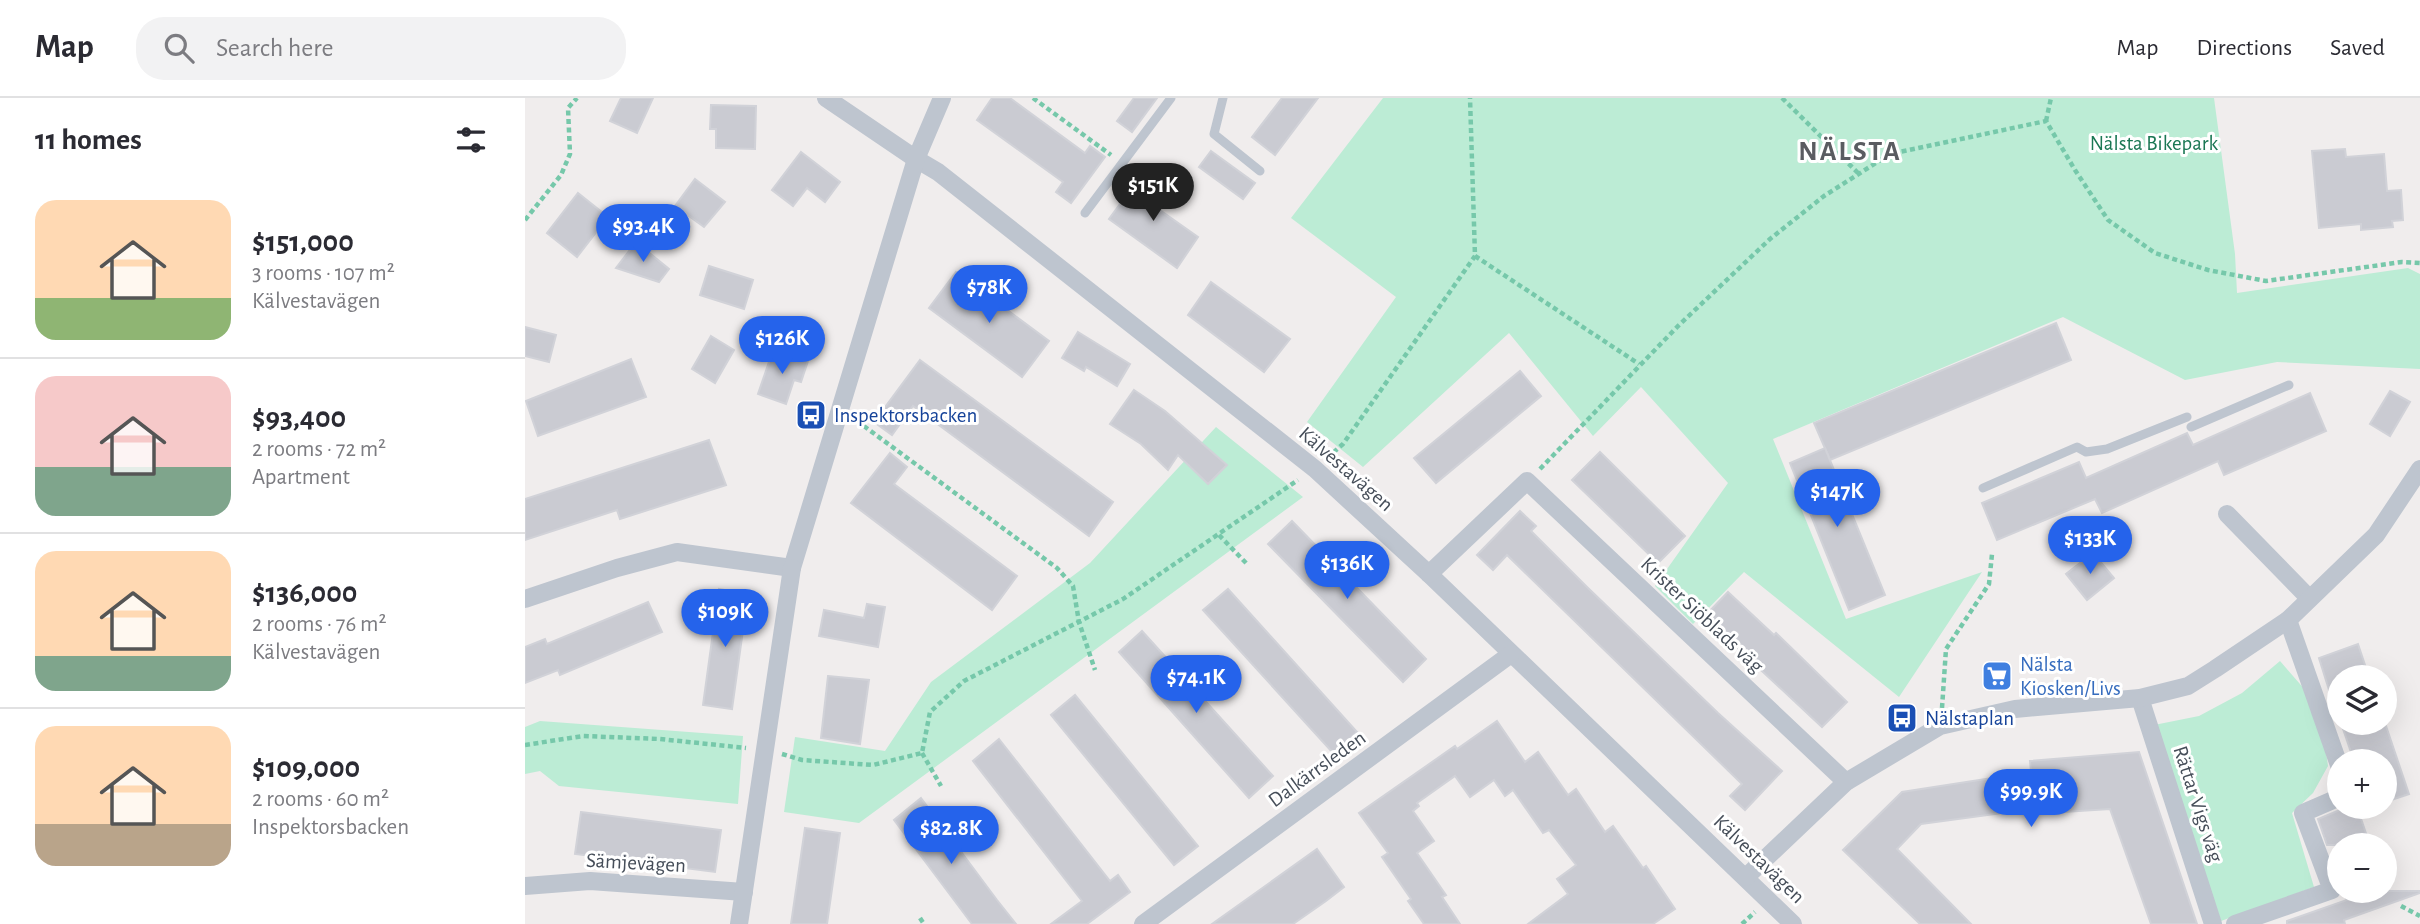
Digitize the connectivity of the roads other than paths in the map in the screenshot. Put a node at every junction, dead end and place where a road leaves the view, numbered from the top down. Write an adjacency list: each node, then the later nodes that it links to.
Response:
1 (826, 98): 5 (street, Kälvestavägen)
2 (941, 98): 5 (street)
3 (1171, 98): 7 (lane)
4 (1223, 98): 6 (lane)
5 (916, 159): 14 (street); 15 (street, Kälvestavägen)
6 (1260, 171)
7 (1085, 213)
8 (2289, 385): 10 (lane)
9 (2187, 417): 12 (lane)
10 (2191, 427)
11 (2420, 469): 16 (street)
12 (1983, 488)
13 (2227, 514): 16 (street)
14 (793, 568): 17 (street); 26 (street)
15 (1429, 574): 19 (street, Kälvestavägen); 22 (street, Krister Siöblads väg)
16 (2309, 598): 18 (street)
17 (525, 599)
18 (2288, 620): 20 (street); 21 (street)
19 (1511, 654): 24 (street, Kälvestavägen); 27 (street, Dalkärrsleden)
20 (2140, 698): 22 (street); 30 (street, Rättar Vigs väg)
21 (2333, 749)
22 (1846, 782): 24 (street)
23 (2327, 803): 31 (street)
24 (1746, 877): 29 (street, Kälvestavägen)
25 (525, 887): 26 (street, Sämjevägen)
26 (744, 892): 28 (street)
27 (1148, 923)
28 (739, 924)
29 (1793, 924)
30 (2213, 924)
31 (2235, 924)

